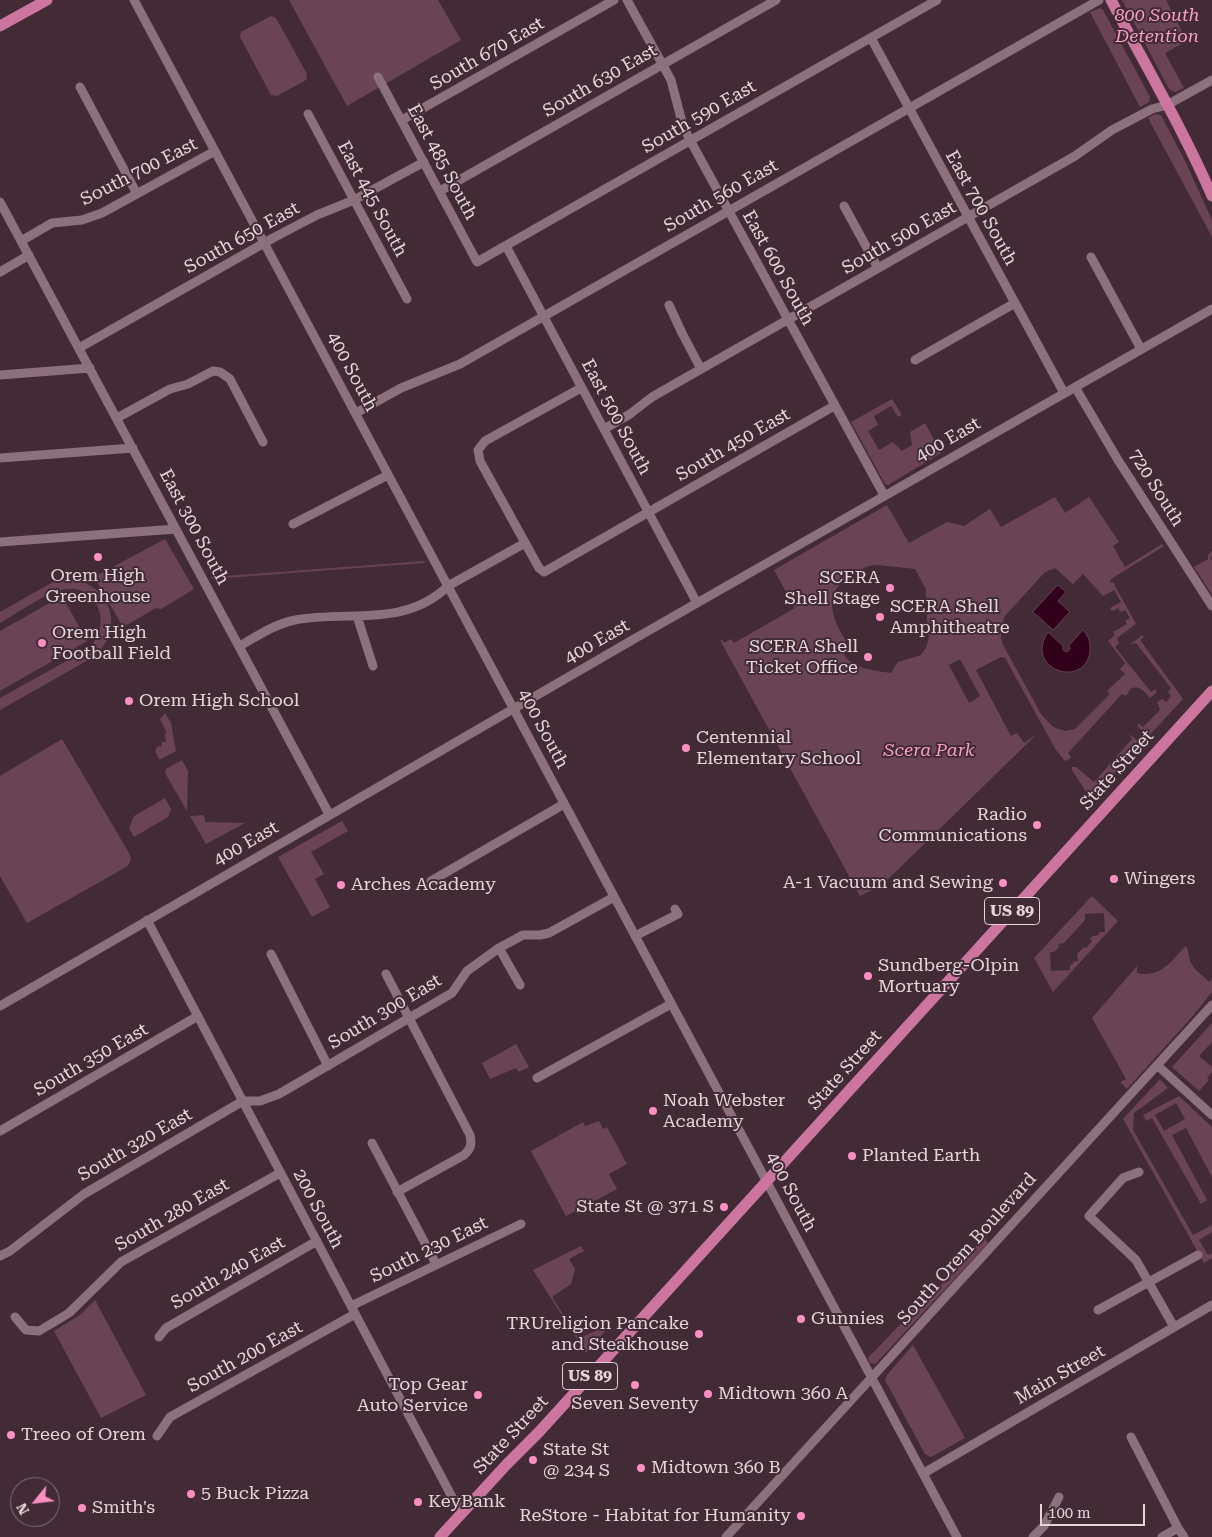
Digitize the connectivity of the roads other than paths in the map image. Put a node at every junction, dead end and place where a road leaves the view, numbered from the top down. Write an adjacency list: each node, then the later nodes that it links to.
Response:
1 (47, 0): 9 (main road)
2 (134, 0): 20 (street, 400 South)
3 (614, 0): 18 (street, South 670 East)
4 (627, 0): 11 (street, East 600 South)
5 (776, 0): 11 (street, South 630 East)
6 (937, 0): 10 (street, South 590 East)
7 (1099, 0): 16 (street, South 560 East)
8 (1111, 0): 15 (main road)
9 (0, 26)
10 (871, 38): 16 (street, East 700 South); 19 (street, South 590 East)
11 (663, 64): 19 (street, East 600 South); 22 (street, South 630 East)
12 (378, 77): 18 (street, East 485 South)
13 (1212, 80): 15 (street, South 500 East)
14 (80, 87): 23 (street)
15 (1167, 105): 24 (main road); 29 (street, South 500 East)
16 (908, 108): 28 (street, South 560 East); 29 (street, East 700 South)
17 (308, 114): 25 (street, East 445 South)
18 (402, 120): 21 (street, East 485 South)
19 (690, 140): 28 (street, East 600 South); 32 (street, South 590 East)
20 (215, 151): 23 (street, South 700 East); 31 (street, 400 South)
21 (424, 162): 22 (street, East 485 South); 25 (street, South 650 East)
22 (440, 191): 35 (street, East 485 South)
23 (137, 194): 30 (street, South 700 East)
24 (1212, 196)
25 (354, 200): 31 (street, South 650 East); 38 (street, East 445 South)
26 (0, 202): 30 (street)
27 (844, 206): 36 (street)
28 (728, 211): 42 (street, South 560 East); 43 (street, East 600 South)
29 (968, 217): 36 (street, South 500 East); 39 (street, East 700 South)
30 (21, 241): 33 (street, East 300 South)
31 (264, 243): 44 (street, South 650 East); 54 (street, 400 South)
32 (506, 246): 35 (street, South 590 East); 42 (street, East 500 South)
33 (29, 255): 37 (street); 44 (street, East 300 South)
34 (1091, 257): 45 (street)
35 (477, 262)
36 (878, 268): 43 (street, South 500 East)
37 (0, 272)
38 (407, 299)
39 (1015, 303): 46 (street); 52 (street, East 700 South)
40 (669, 305): 48 (street)
41 (1212, 309): 45 (street, 400 East)
42 (544, 317): 51 (street, East 500 South); 54 (street, South 560 East)
43 (788, 320): 48 (street, South 500 East); 53 (street, East 600 South)
44 (79, 348): 47 (street, East 300 South)
45 (1141, 349): 50 (street, 400 East)
46 (915, 360)
47 (90, 368): 49 (street); 55 (street, East 300 South)
48 (701, 369): 56 (street, South 500 East)
49 (0, 375)
50 (1075, 387): 52 (street, 400 East); 69 (street, 720 South)
51 (582, 388): 56 (street, East 500 South); 66 (street)
52 (1064, 393): 61 (street, 400 East)
53 (834, 406): 61 (street, East 600 South); 62 (street, South 450 East)
54 (356, 413): 60 (street, 400 South)
55 (117, 418): 57 (street); 58 (street, East 300 South)
56 (604, 429): 62 (street, East 500 South)
57 (263, 442)
58 (134, 448): 59 (street); 64 (street, East 300 South)
59 (0, 458)
60 (388, 475): 63 (street); 67 (street, 400 South)
61 (884, 495): 68 (street, 400 East)
62 (649, 511): 66 (street, South 450 East); 68 (street, East 500 South)
63 (293, 524)
64 (176, 529): 65 (street); 71 (street, East 300 South)
65 (0, 542)
66 (525, 543): 67 (street)
67 (448, 586): 70 (street); 74 (street, 400 South)
68 (697, 603): 74 (street, 400 East)
69 (1212, 606)
70 (357, 616): 71 (street); 72 (street)
71 (240, 646): 76 (street, East 300 South)
72 (373, 666)
73 (1212, 691): 100 (main road, State Street / US 89)
74 (513, 708): 75 (street, 400 South); 76 (street, 400 East)
75 (564, 804): 77 (street); 78 (street, 400 South)
76 (329, 814): 80 (street, 400 East)
77 (431, 881)
78 (614, 897): 81 (street, 400 South); 82 (street, South 300 East)
79 (675, 909): 81 (street)
80 (147, 920): 88 (street, 400 East); 89 (street, 200 South)
81 (635, 936): 86 (street, 400 South)
82 (499, 948): 85 (street); 90 (street, South 300 East)
83 (271, 954): 92 (street)
84 (386, 974): 90 (street)
85 (520, 985)
86 (671, 1004): 93 (street); 100 (street, 400 South)
87 (1212, 1005): 91 (street, South Orem Boulevard)
88 (0, 1006)
89 (198, 1016): 94 (street, 200 South); 96 (street, South 350 East)
90 (409, 1018): 92 (street, South 300 East); 101 (street)
91 (1157, 1065): 95 (street); 114 (street, South Orem Boulevard)
92 (328, 1066): 94 (street, South 300 East)
93 (537, 1078)
94 (243, 1101): 99 (street, 200 South); 105 (street, South 320 East)
95 (1212, 1115)
96 (0, 1131)
97 (372, 1143): 101 (street)
98 (1139, 1172): 107 (street)
99 (280, 1173): 103 (street, 200 South); 111 (street, South 280 East)
100 (767, 1182): 114 (street, 400 South); 119 (main road, State Street / US 89)
101 (397, 1192): 106 (street)
102 (521, 1224): 106 (street, South 230 East)
103 (317, 1241): 109 (street, 200 South); 113 (street, South 240 East)
104 (1198, 1255): 107 (street)
105 (0, 1256)
106 (436, 1264): 109 (street, South 230 East)
107 (1149, 1282): 110 (street); 112 (street)
108 (1212, 1305): 112 (street, Main Street)
109 (353, 1310): 115 (street, South 200 East); 119 (street, 200 South)
110 (1098, 1310)
111 (15, 1317)
112 (1174, 1327): 117 (street, Main Street)
113 (159, 1337)
114 (872, 1378): 117 (street, 400 South); 123 (street, South Orem Boulevard)
115 (157, 1436)
116 (1130, 1437): 120 (street)
117 (924, 1473): 121 (street, 400 South)
118 (1059, 1498): 124 (street)
119 (462, 1512): 122 (main road, State Street / US 89)
120 (1178, 1528): 125 (street); 126 (street)
121 (956, 1536)
122 (440, 1537)
123 (726, 1537)
124 (1033, 1537)
125 (1162, 1537)
126 (1184, 1537)

